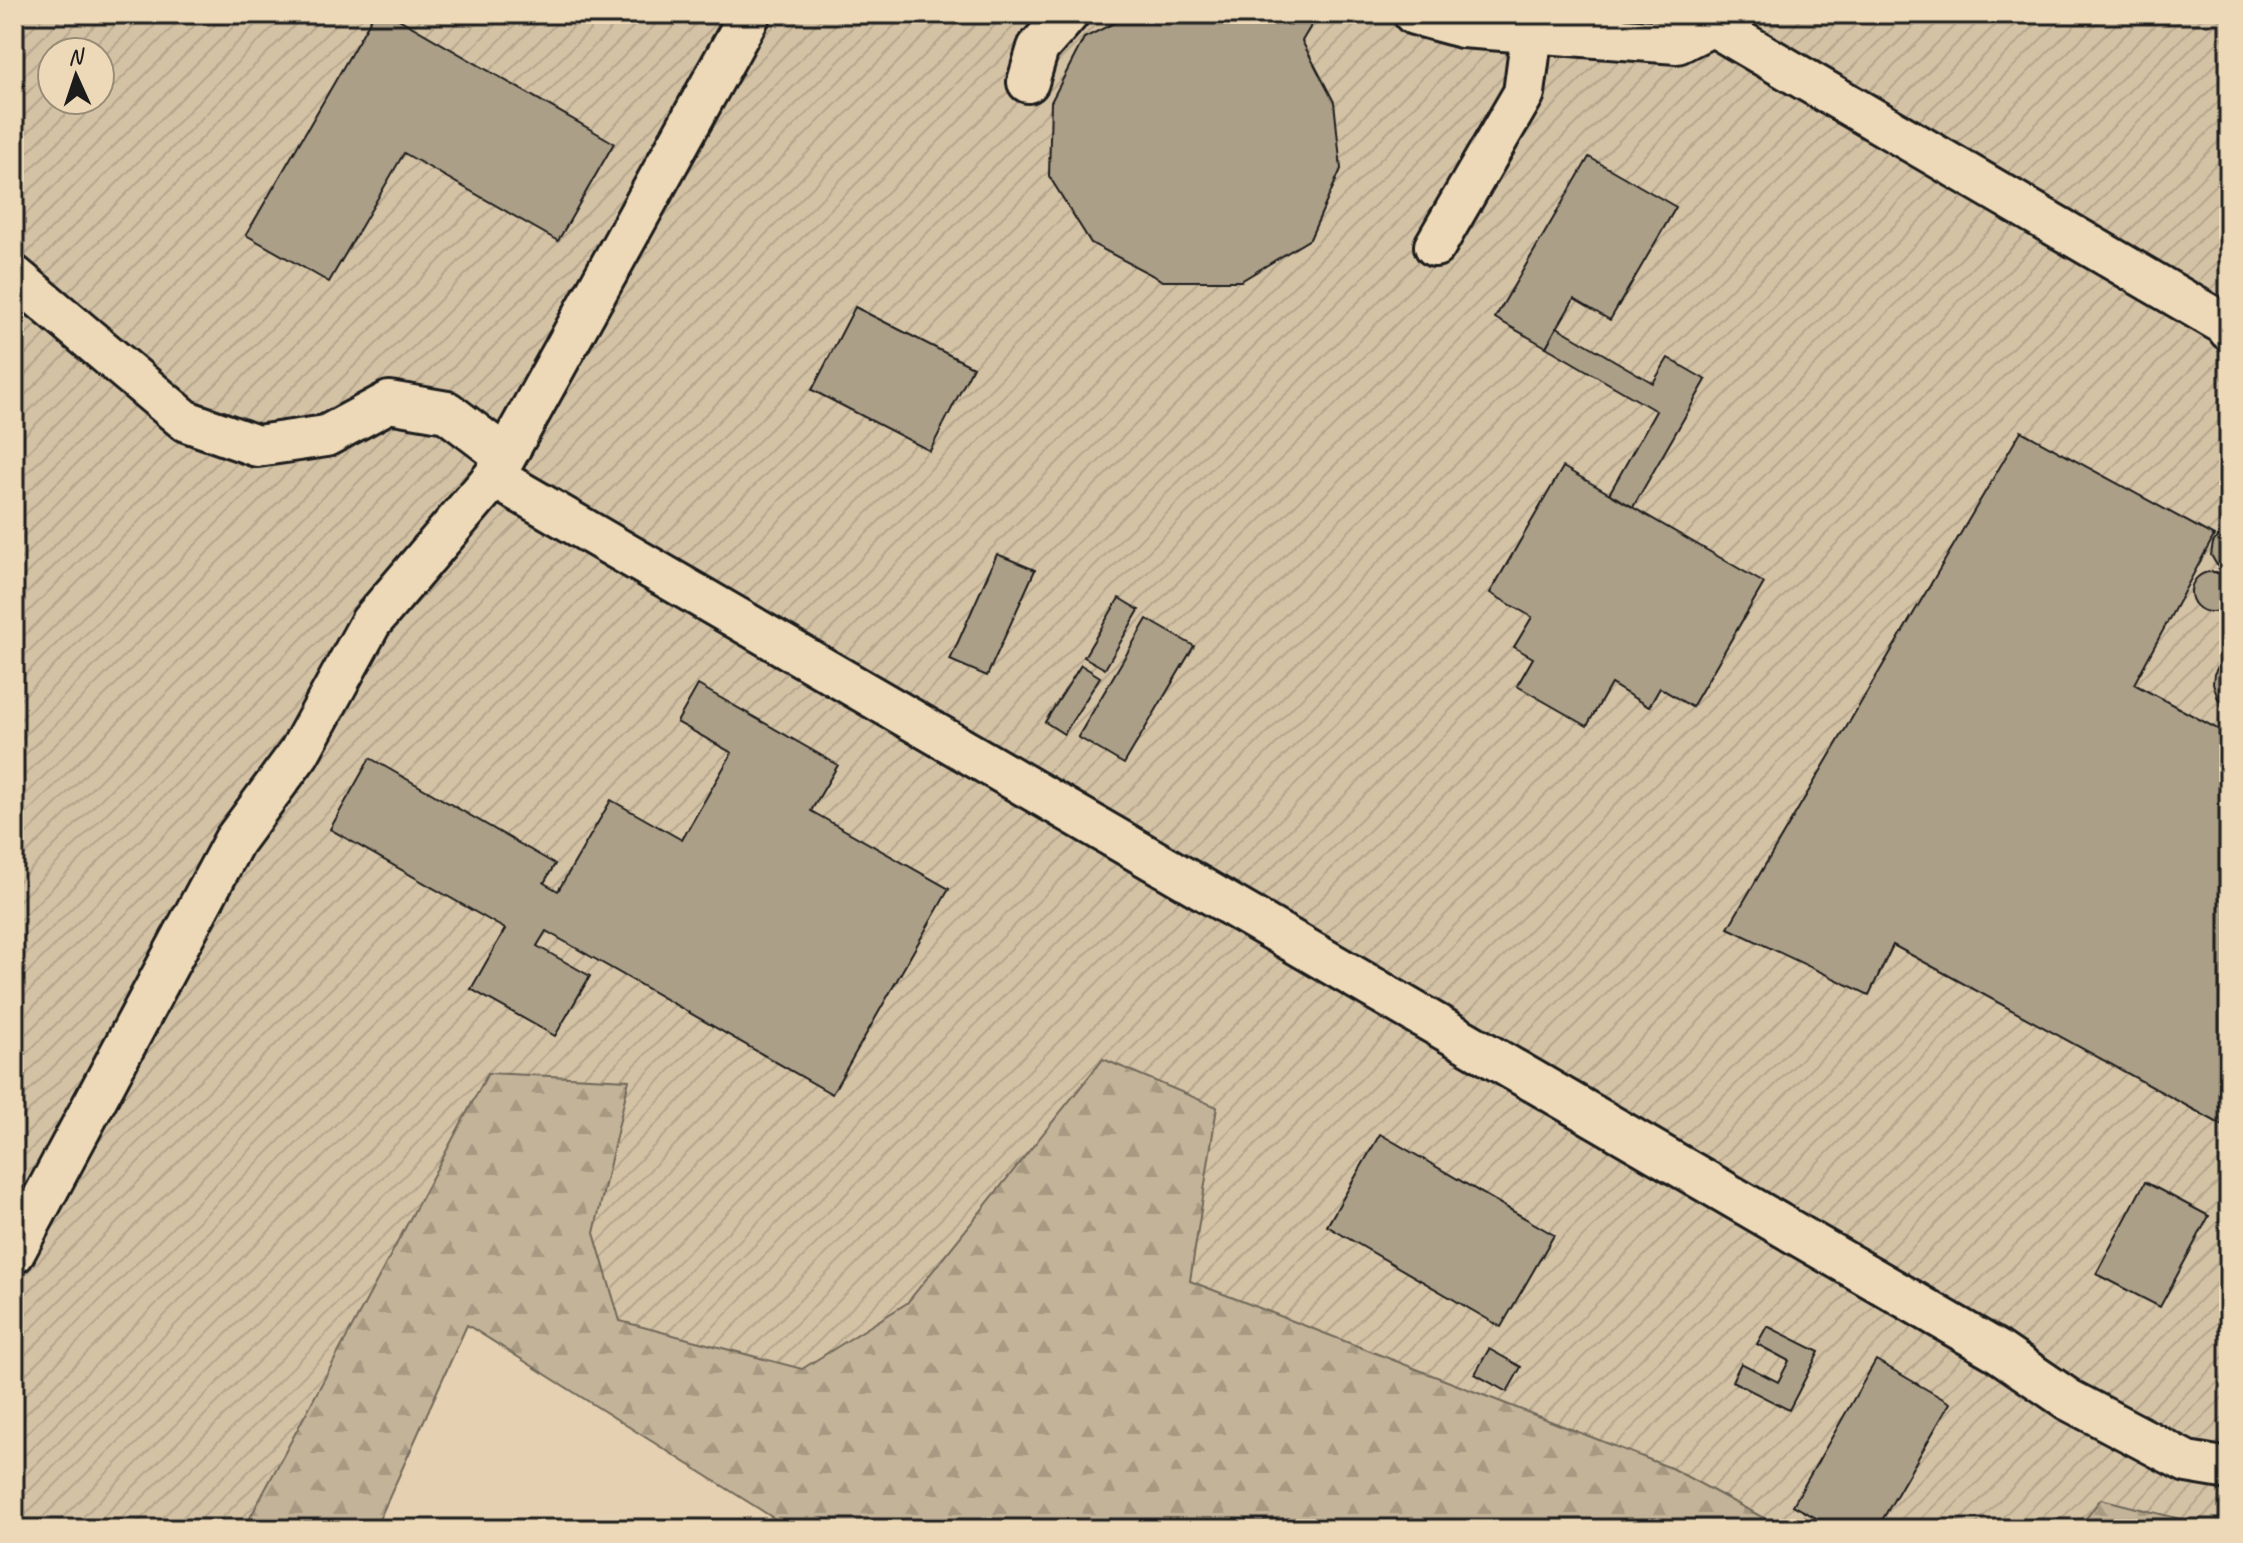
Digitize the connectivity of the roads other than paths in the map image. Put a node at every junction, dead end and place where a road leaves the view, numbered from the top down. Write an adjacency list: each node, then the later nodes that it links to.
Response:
1 (750, 14): 10 (lane)
2 (1068, 14): 6 (lane)
3 (1414, 14): 5 (lane)
4 (1703, 20): 5 (lane); 9 (lane)
5 (1532, 32): 7 (lane)
6 (1028, 82)
7 (1435, 246)
8 (14, 276): 10 (lane)
9 (2229, 330)
10 (500, 466): 11 (lane); 12 (lane)
11 (14, 1253)
12 (2229, 1469)

